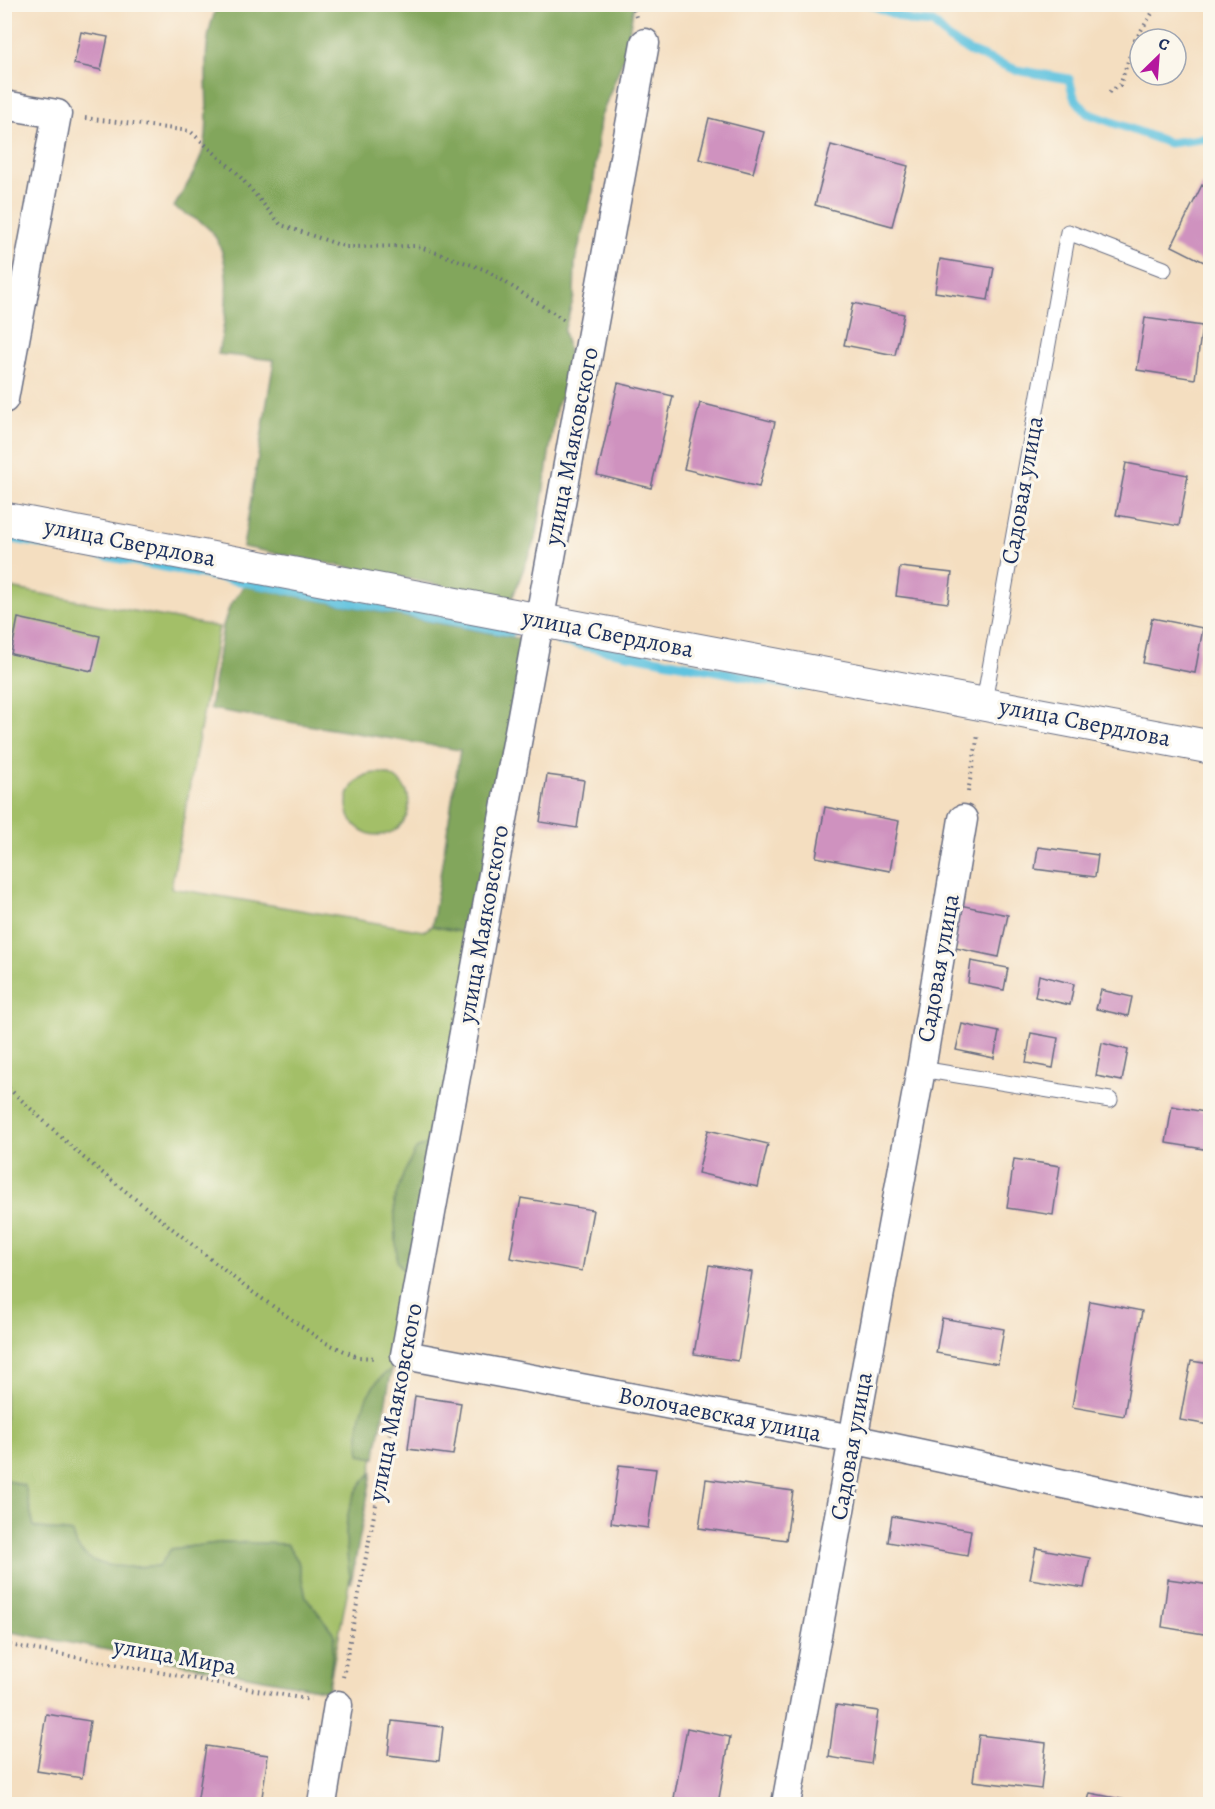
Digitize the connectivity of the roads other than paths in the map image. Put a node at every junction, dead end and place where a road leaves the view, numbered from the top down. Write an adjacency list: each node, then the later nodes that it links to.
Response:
1 (645, 43): 6 (street, улица Маяковского)
2 (4, 105): 4 (street)
3 (1164, 269): 7 (lane, Садовая улица)
4 (4, 399)
5 (4, 519): 6 (street, улица Свердлова)
6 (538, 620): 7 (street, улица Свердлова); 12 (street, улица Маяковского)
7 (984, 702): 8 (street, улица Свердлова)
8 (1210, 747)
9 (963, 819): 10 (street, Садовая улица)
10 (921, 1069): 11 (lane); 13 (street, Садовая улица)
11 (1110, 1100)
12 (405, 1355): 13 (street, Волочаевская улица)
13 (852, 1439): 14 (street, Волочаевская улица); 17 (street, Садовая улица)
14 (1210, 1515)
15 (338, 1704): 16 (street)
16 (322, 1804)
17 (786, 1804)

